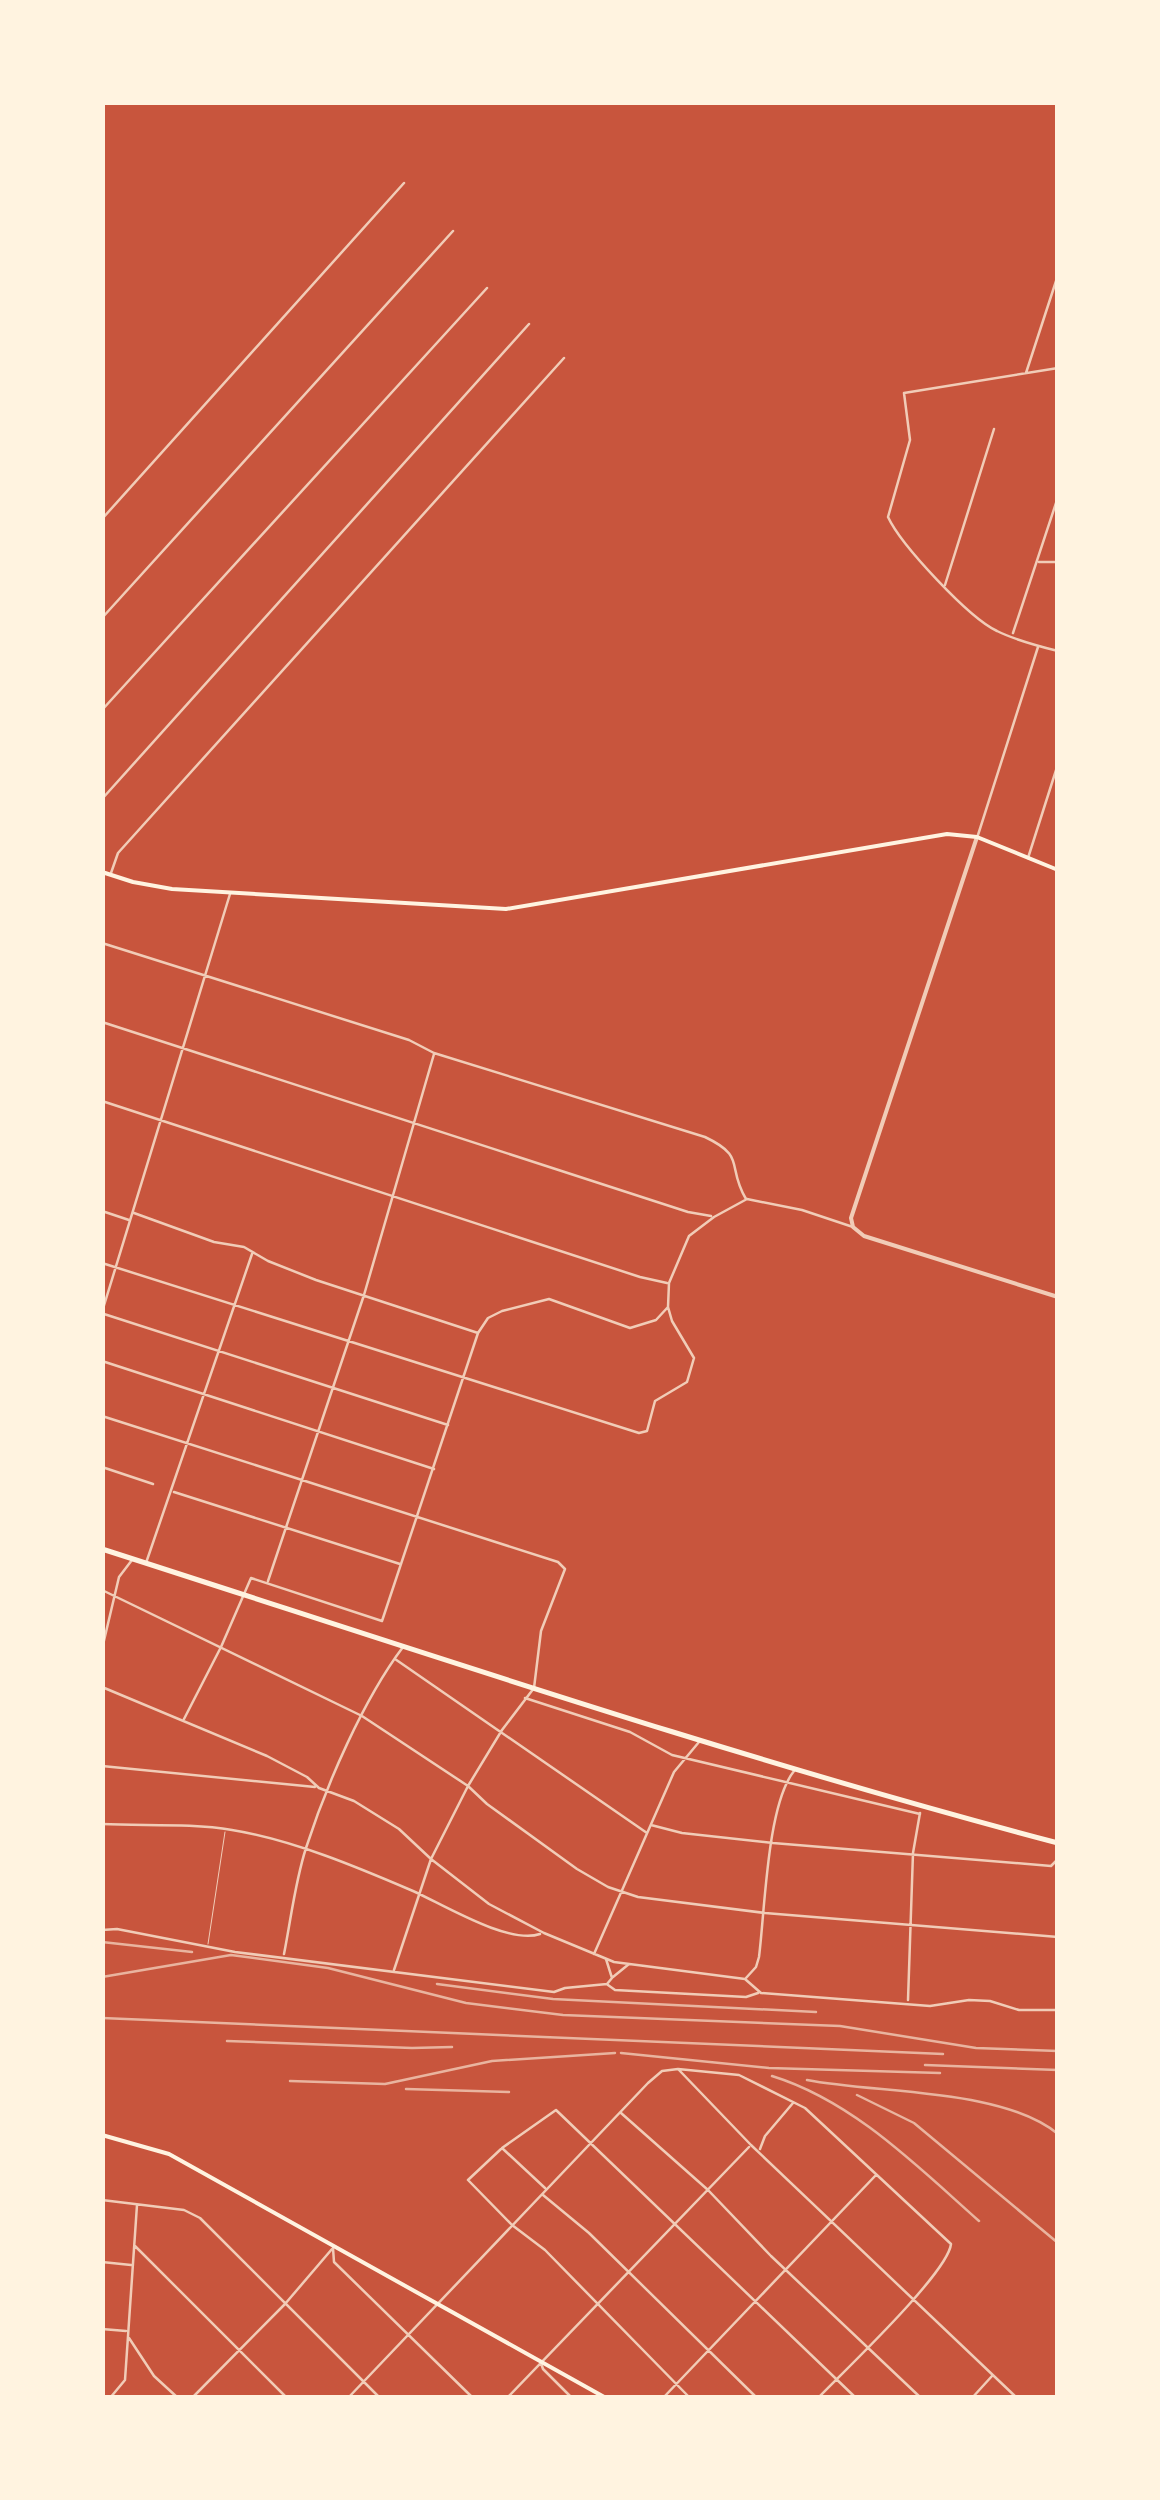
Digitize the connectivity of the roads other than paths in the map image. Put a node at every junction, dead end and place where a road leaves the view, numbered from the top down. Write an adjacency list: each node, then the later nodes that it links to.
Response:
1 (404, 183): 11 (street)
2 (453, 231): 15 (street)
3 (1058, 275): 8 (street)
4 (487, 288): 19 (street)
5 (529, 324): 21 (street)
6 (564, 358): 26 (street)
7 (1058, 368): 8 (street)
8 (1026, 374): 14 (street)
9 (994, 429): 14 (street)
10 (1058, 497): 12 (street)
11 (102, 519)
12 (1038, 562): 13 (street); 16 (street)
13 (1058, 562)
14 (944, 586): 16 (street)
15 (102, 618)
16 (1012, 636): 17 (street)
17 (1038, 646): 18 (street); 22 (street)
18 (1058, 651)
19 (102, 710)
20 (1058, 764): 23 (street)
21 (102, 799)
22 (977, 837): 23 (main road); 27 (main road); 42 (street)
23 (1028, 859): 24 (main road)
24 (1058, 870)
25 (102, 872): 26 (main road)
26 (110, 875): 27 (main road)
27 (230, 892): 29 (street)
28 (102, 943): 29 (street)
29 (206, 976): 31 (street); 32 (street)
30 (102, 1022): 31 (street)
31 (183, 1048): 34 (street); 35 (street)
32 (434, 1053): 35 (street); 37 (street)
33 (102, 1102): 34 (street)
34 (160, 1119): 36 (street); 39 (street)
35 (414, 1124): 36 (street); 40 (street)
36 (392, 1196): 46 (street); 47 (street)
37 (747, 1200): 40 (street); 42 (street)
38 (102, 1211): 41 (street)
39 (132, 1213): 41 (street); 43 (street)
40 (714, 1217): 46 (street)
41 (130, 1220): 45 (street)
42 (852, 1227): 48 (street)
43 (253, 1252): 47 (street); 49 (street)
44 (102, 1263): 45 (street)
45 (116, 1268): 49 (street); 51 (street)
46 (669, 1283): 50 (street)
47 (364, 1295): 52 (street); 53 (street)
48 (1058, 1297)
49 (233, 1305): 53 (street); 54 (street)
50 (668, 1307): 52 (street); 56 (street)
51 (102, 1313): 54 (street)
52 (478, 1333): 56 (street)
53 (349, 1342): 56 (street); 57 (street)
54 (220, 1350): 57 (street); 58 (street)
55 (102, 1361): 58 (street)
56 (462, 1378): 60 (street)
57 (334, 1387): 60 (street); 61 (street)
58 (206, 1394): 61 (street); 62 (street)
59 (102, 1416): 62 (street)
60 (448, 1425): 64 (street)
61 (318, 1432): 64 (street); 65 (street)
62 (189, 1443): 65 (street); 67 (street)
63 (102, 1467): 66 (street)
64 (434, 1468): 68 (street)
65 (303, 1480): 68 (street); 69 (street)
66 (153, 1484)
67 (172, 1491): 69 (street); 72 (street)
68 (418, 1516): 73 (street); 83 (street)
69 (287, 1527): 73 (street); 74 (street)
70 (102, 1549): 71 (main road)
71 (132, 1558): 72 (main road); 77 (street)
72 (146, 1563): 76 (main road)
73 (402, 1564): 74 (street)
74 (267, 1583): 76 (street)
75 (102, 1590): 77 (street)
76 (244, 1594): 78 (main road); 79 (street)
77 (114, 1596): 79 (street); 80 (street)
78 (404, 1646): 81 (street); 83 (main road)
79 (221, 1647): 85 (street); 86 (street)
80 (102, 1650)
81 (394, 1658): 85 (street); 87 (street)
82 (102, 1687): 86 (street)
83 (534, 1688): 84 (street); 88 (main road)
84 (524, 1698): 87 (street); 89 (street)
85 (362, 1716): 93 (street); 95 (street)
86 (184, 1720): 94 (street)
87 (502, 1730): 93 (street); 100 (street)
88 (700, 1741): 89 (street); 91 (main road)
89 (687, 1756): 92 (street); 98 (street)
90 (102, 1766): 94 (street)
91 (794, 1770): 92 (street); 96 (main road)
92 (786, 1781): 96 (street); 101 (street)
93 (468, 1786): 106 (street); 107 (street)
94 (319, 1788): 95 (street)
95 (328, 1792): 103 (street); 106 (street)
96 (921, 1810): 102 (main road); 105 (street)
97 (102, 1824): 99 (street)
98 (651, 1825): 100 (street); 101 (street)
99 (226, 1829): 103 (street); 114 (lane)
100 (647, 1834): 107 (street)
101 (773, 1843): 105 (street); 109 (street)
102 (1058, 1843)
103 (305, 1850): 108 (street); 116 (street)
104 (1058, 1852): 105 (street)
105 (913, 1853): 110 (street)
106 (430, 1859): 108 (street); 112 (street)
107 (621, 1891): 109 (street); 115 (street)
108 (417, 1893): 112 (street); 119 (street)
109 (765, 1913): 110 (street); 121 (street)
110 (911, 1924): 113 (street); 124 (street)
111 (102, 1930): 114 (street)
112 (544, 1933): 115 (street)
113 (1058, 1937)
114 (208, 1947): 116 (street)
115 (593, 1955): 117 (street)
116 (284, 1956): 119 (street)
117 (606, 1959): 118 (street); 120 (street)
118 (629, 1964): 120 (street); 121 (street)
119 (394, 1970): 122 (street)
120 (612, 1978): 122 (street)
121 (745, 1979): 123 (street)
122 (607, 1984): 123 (street)
123 (761, 1992): 124 (street)
124 (908, 2002): 125 (street)
125 (1058, 2010)
126 (678, 2069): 127 (street); 128 (street); 131 (street)
127 (794, 2102): 133 (street); 134 (street)
128 (620, 2112): 130 (street); 135 (street)
129 (102, 2134): 143 (main road)
130 (591, 2142): 132 (street); 136 (street); 140 (street)
131 (751, 2145): 133 (street); 135 (street)
132 (502, 2148): 136 (street); 141 (street)
133 (759, 2151): 139 (street)
134 (876, 2175): 139 (street); 148 (street)
135 (708, 2190): 140 (street); 146 (street)
136 (544, 2192): 141 (street); 147 (street)
137 (102, 2200): 138 (street)
138 (138, 2204): 142 (street); 150 (street)
139 (833, 2223): 146 (street); 148 (street)
140 (675, 2224): 147 (street); 149 (street)
141 (512, 2225): 151 (street); 152 (street)
142 (135, 2246): 145 (street); 157 (street)
143 (333, 2248): 150 (street); 151 (main road); 154 (street)
144 (102, 2262): 145 (street)
145 (133, 2265): 155 (street)
146 (786, 2270): 149 (street); 156 (street)
147 (629, 2272): 152 (street); 158 (street)
148 (913, 2298): 156 (street); 160 (street)
149 (756, 2301): 158 (street); 161 (street)
150 (285, 2304): 157 (street); 162 (street)
151 (436, 2304): 154 (street); 159 (main road)
152 (599, 2304): 159 (street); 163 (street)
153 (102, 2328): 155 (street)
154 (407, 2333): 162 (street); 171 (street)
155 (129, 2334): 165 (street); 166 (street)
156 (866, 2347): 161 (street); 180 (street)
157 (238, 2348): 167 (street); 168 (street)
158 (708, 2350): 163 (street); 177 (street)
159 (541, 2362): 172 (street); 173 (street); 174 (main road)
160 (994, 2375): 181 (street); 182 (street)
161 (836, 2378): 178 (street); 179 (street)
162 (364, 2382): 169 (street); 170 (street)
163 (677, 2383): 175 (street); 176 (street)
164 (102, 2393): 165 (street)
165 (112, 2396)
166 (178, 2398)
167 (192, 2398)
168 (287, 2398)
169 (348, 2398)
170 (380, 2398)
171 (473, 2398)
172 (507, 2398)
173 (572, 2398)
174 (606, 2398)
175 (663, 2398)
176 (690, 2398)
177 (757, 2398)
178 (818, 2398)
179 (856, 2398)
180 (921, 2398)
181 (972, 2398)
182 (1017, 2398)

